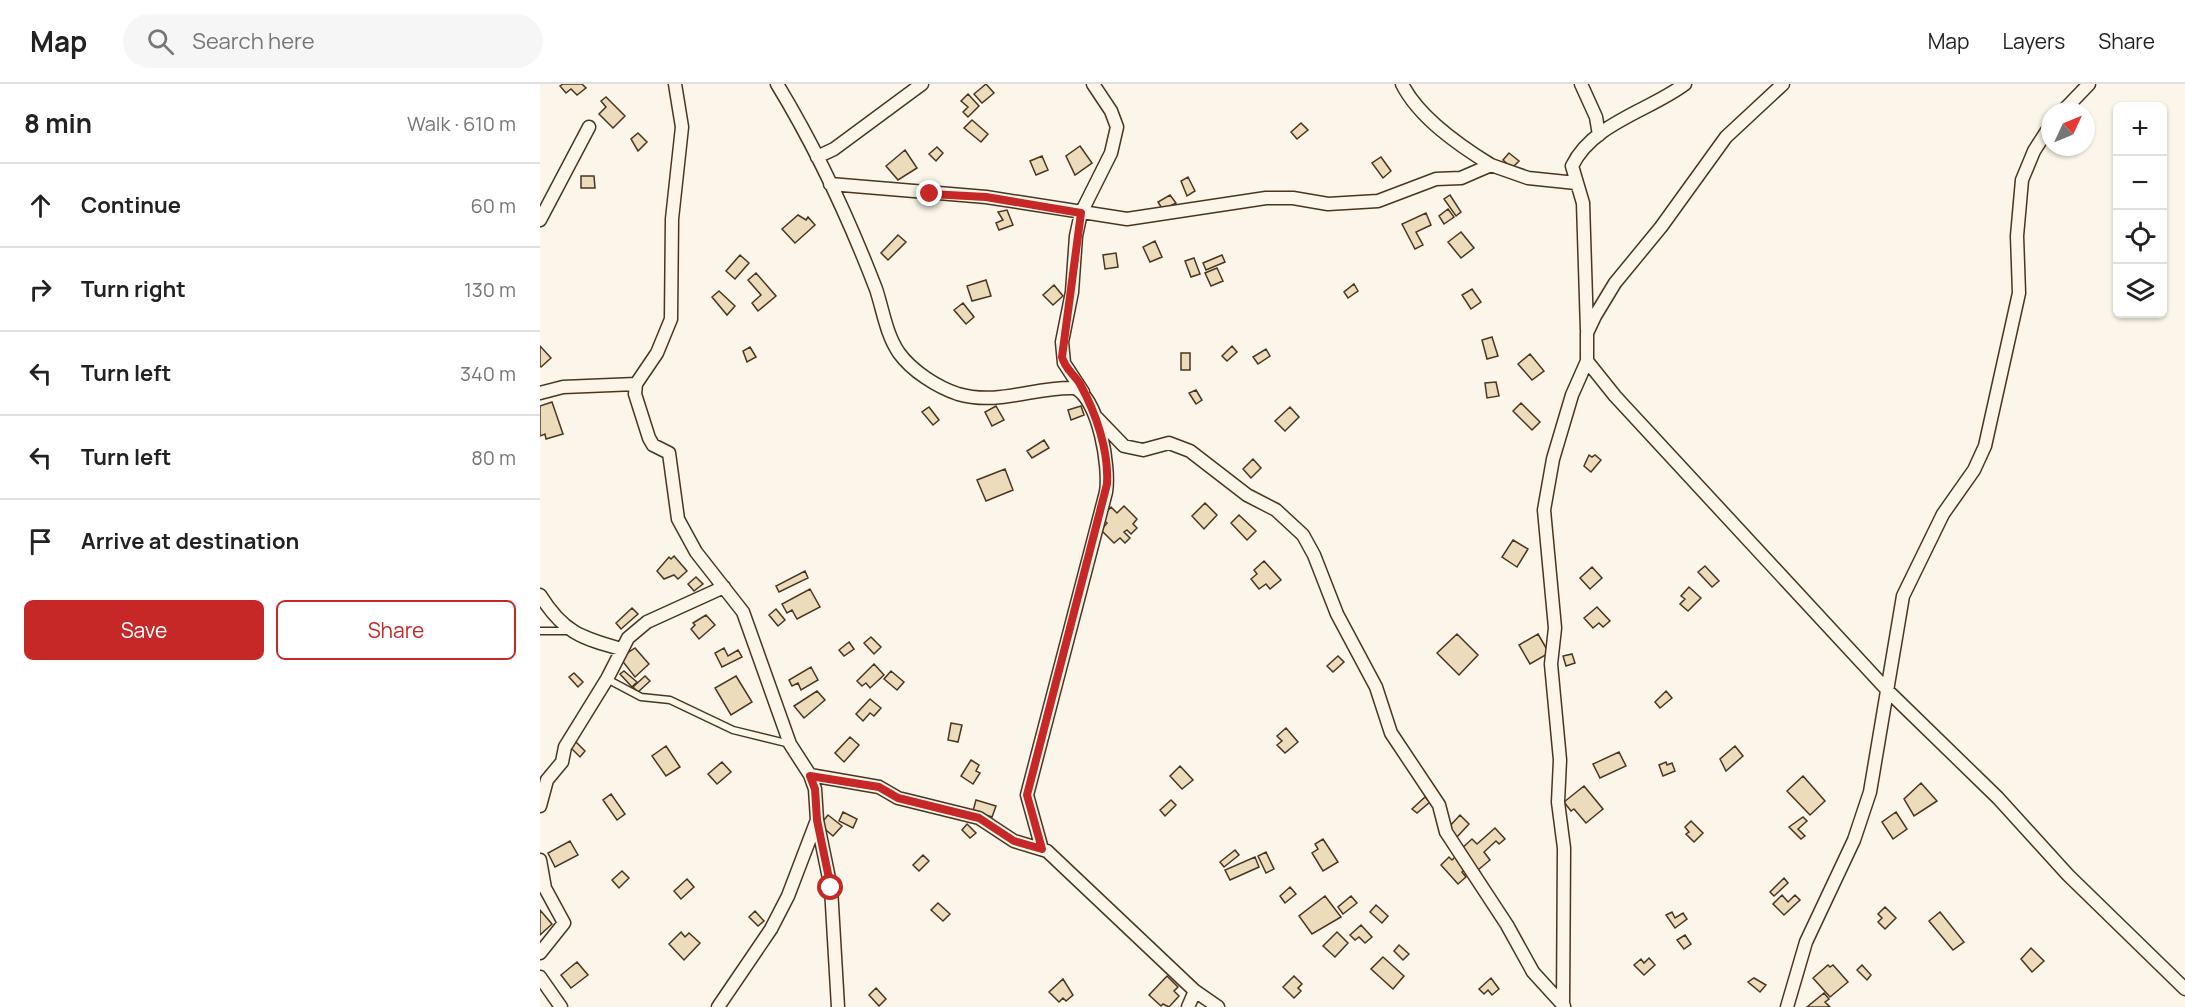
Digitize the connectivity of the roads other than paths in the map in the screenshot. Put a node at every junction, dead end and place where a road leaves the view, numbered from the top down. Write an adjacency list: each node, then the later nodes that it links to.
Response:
1 (675, 84): 22 (street)
2 (777, 84): 14 (street)
3 (922, 84): 14 (street)
4 (1093, 84): 18 (street)
5 (1402, 84): 15 (street)
6 (1581, 84): 12 (street)
7 (1685, 84): 12 (street)
8 (1783, 84): 20 (street)
9 (2089, 84): 10 (street)
10 (2072, 102)
11 (589, 127): 19 (street)
12 (1599, 135): 16 (street)
13 (2041, 140): 32 (street)
14 (817, 157): 17 (street)
15 (1491, 165): 16 (street); 18 (street)
16 (1576, 183): 20 (street)
17 (830, 184): 18 (street); 23 (street)
18 (1081, 213): 23 (street)
19 (540, 220)
20 (1587, 333): 21 (street)
21 (1587, 361): 32 (street); 44 (street)
22 (636, 384): 24 (street); 26 (street)
23 (1083, 392): 25 (street)
24 (540, 393)
25 (1095, 415): 38 (street); 44 (street)
26 (724, 587): 30 (street); 33 (street)
27 (540, 595): 29 (street)
28 (540, 631): 29 (lane)
29 (571, 631): 30 (street)
30 (621, 649): 31 (street)
31 (607, 679): 33 (lane); 35 (street)
32 (1888, 690): 42 (street); 50 (street)
33 (790, 744): 34 (street)
34 (810, 776): 37 (street); 38 (street)
35 (544, 781): 36 (street)
36 (540, 806)
37 (817, 820): 46 (street); 47 (street)
38 (1042, 849): 43 (street)
39 (540, 860): 40 (street)
40 (540, 953)
41 (540, 977): 45 (street)
42 (2185, 989)
43 (1195, 991): 48 (street); 49 (street)
44 (1564, 1006)
45 (561, 1007)
46 (718, 1007)
47 (838, 1007)
48 (1188, 1007)
49 (1218, 1007)
50 (1787, 1007)

